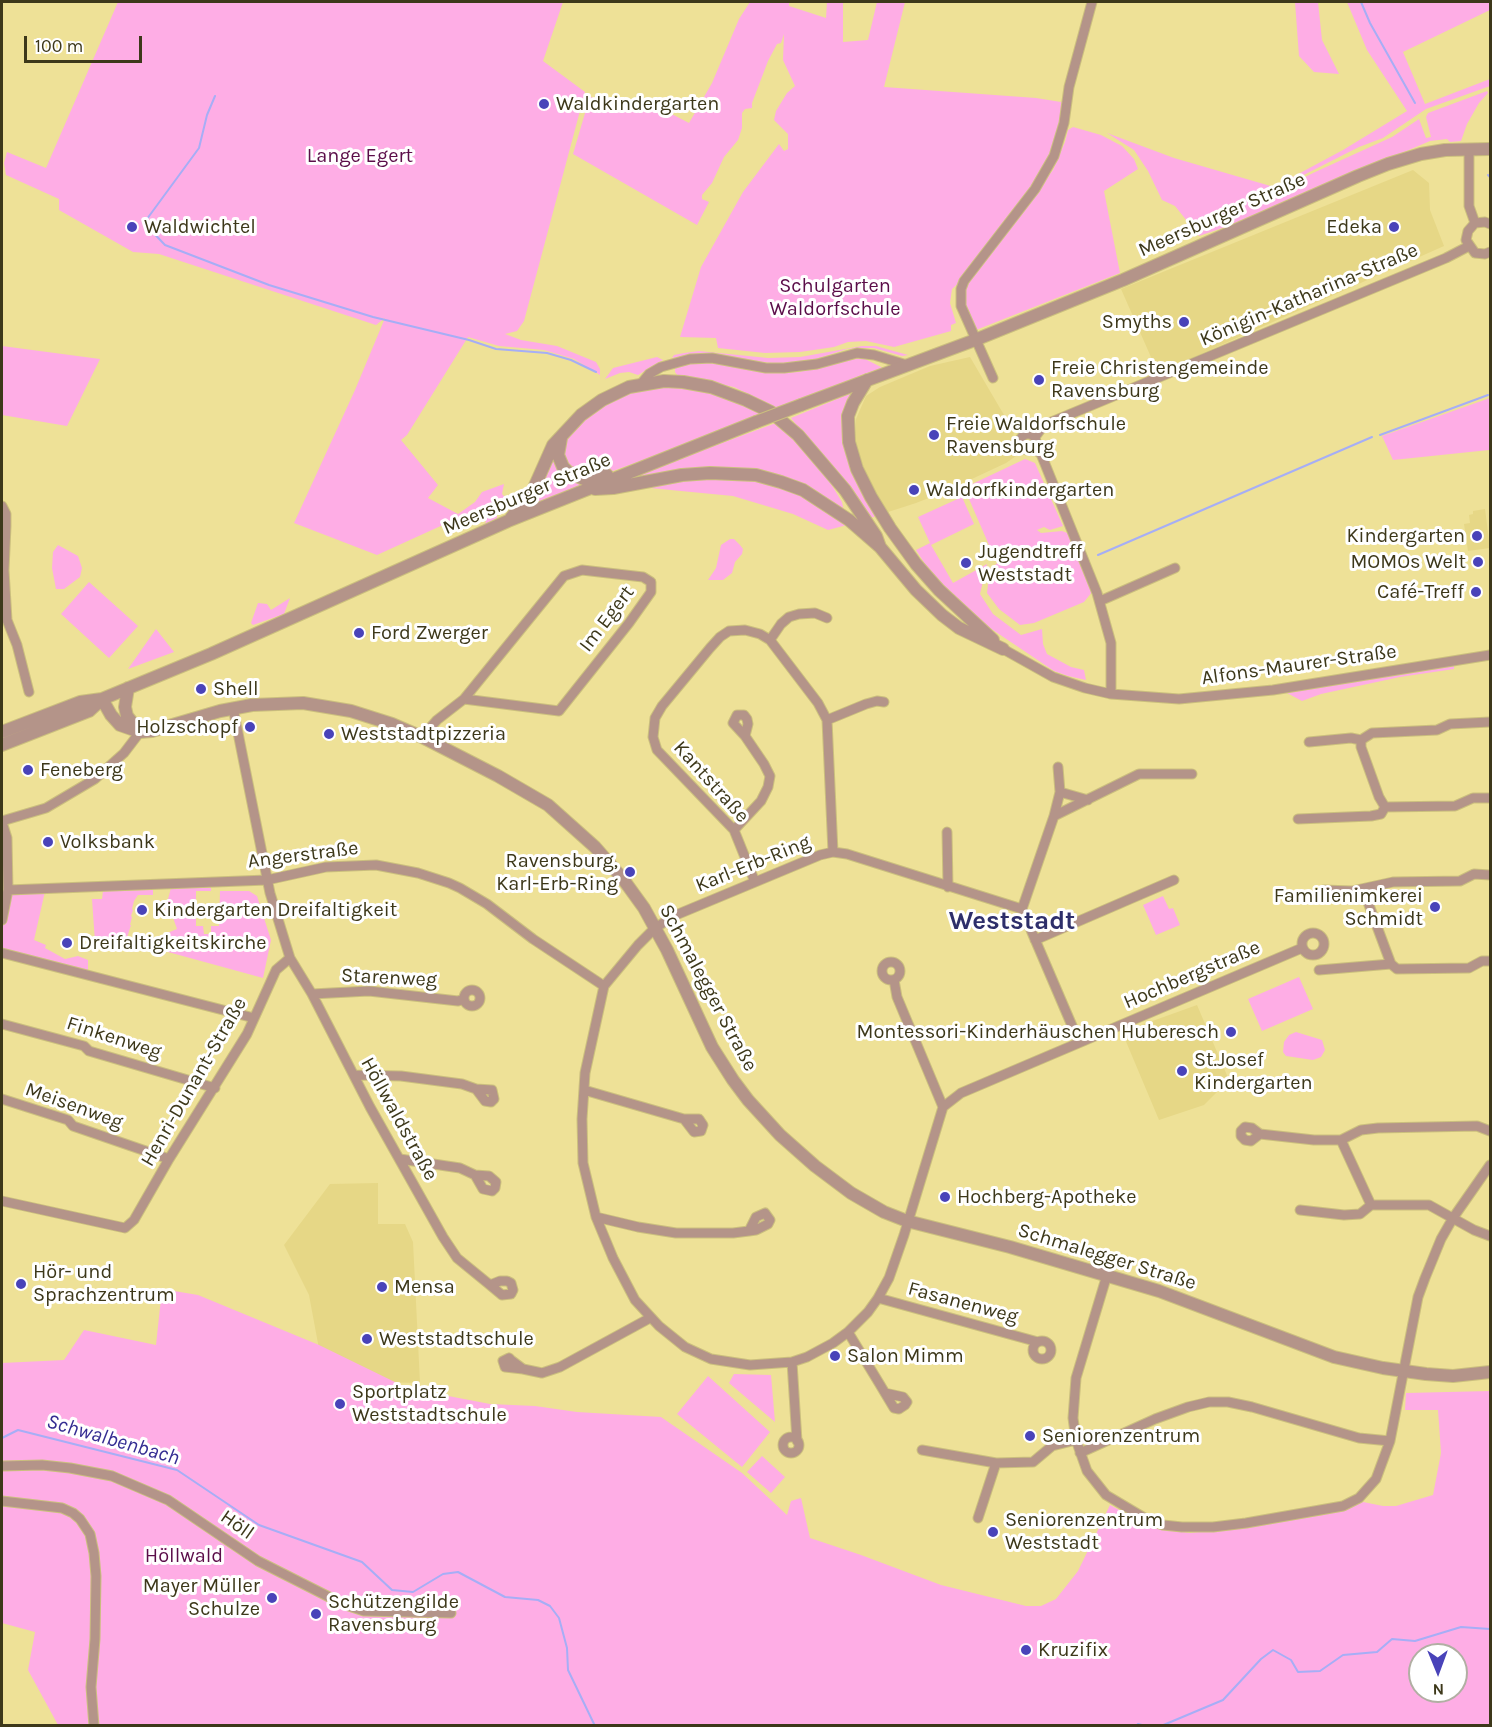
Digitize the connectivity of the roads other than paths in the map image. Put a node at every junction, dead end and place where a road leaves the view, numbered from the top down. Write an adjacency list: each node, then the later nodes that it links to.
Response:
1 (1092, 2): 8 (street)
2 (1491, 149): 3 (street, Meersburger Straße)
3 (1469, 150): 4 (street); 8 (street, Meersburger Straße)
4 (1475, 224): 5 (street); 6 (street)
5 (1491, 224)
6 (1469, 246): 7 (street); 22 (street, Königin-Katharina-Straße)
7 (1491, 252)
8 (975, 340): 9 (street, Meersburger Straße); 10 (street)
9 (908, 365): 11 (street, Meersburger Straße); 12 (street)
10 (993, 378)
11 (867, 380): 14 (street, Meersburger Straße, bridge); 26 (street)
12 (640, 384): 13 (street); 15 (street)
13 (562, 434): 14 (street); 19 (street)
14 (632, 471): 16 (street, Meersburger Straße)
15 (836, 480): 18 (street); 20 (street)
16 (585, 489): 18 (street); 19 (street, Meersburger Straße)
17 (2, 506): 24 (street)
18 (849, 520): 20 (street)
19 (508, 521): 28 (street, Meersburger Straße)
20 (880, 547): 26 (street)
21 (1175, 568): 22 (street)
22 (1099, 597): 30 (street)
23 (827, 618): 25 (street)
24 (7, 633): 29 (street)
25 (770, 640): 35 (street); 53 (street, Kantstraße)
26 (1003, 649): 30 (street, Alfons-Maurer-Straße)
27 (1491, 655): 30 (street, Alfons-Maurer-Straße)
28 (128, 688): 31 (street, Meersburger Straße); 38 (street)
29 (29, 692)
30 (1111, 693)
31 (102, 699): 37 (street, Meersburger Straße); 38 (street); 43 (street, Meersburger Straße)
32 (464, 699): 32 (street, Im Egert); 40 (street, Im Egert)
33 (884, 702): 35 (street)
34 (233, 708): 38 (street, Schmalegger Straße); 40 (street, Schmalegger Straße); 57 (street)
35 (827, 720): 55 (street, Karl-Erb-Ring)
36 (1491, 722): 41 (street)
37 (2, 732)
38 (140, 732): 52 (street)
39 (745, 736): 53 (street)
40 (422, 737): 66 (street, Schmalegger Straße)
41 (1361, 740): 42 (street); 49 (street)
42 (1309, 742)
43 (2, 745)
44 (1058, 767): 46 (street)
45 (1192, 774): 48 (street)
46 (1060, 792): 48 (street); 50 (street)
47 (1491, 798): 49 (street)
48 (1088, 800): 50 (street)
49 (1385, 807): 51 (street)
50 (1054, 816): 64 (street)
51 (1298, 819)
52 (2, 822): 62 (street)
53 (734, 830): 59 (street, Kantstraße)
54 (947, 832): 60 (street)
55 (833, 852): 59 (street, Karl-Erb-Ring); 60 (street, Karl-Erb-Ring)
56 (1491, 875): 61 (street)
57 (267, 880): 62 (street, Angerstraße); 70 (street); 75 (street, Angerstraße)
58 (1174, 880): 67 (street)
59 (755, 882): 66 (street, Karl-Erb-Ring)
60 (948, 887): 64 (street, Karl-Erb-Ring)
61 (1363, 889): 63 (street); 72 (street)
62 (8, 890): 65 (street)
63 (1324, 890)
64 (1022, 909): 67 (street)
65 (2, 920)
66 (655, 928): 75 (street, Karl-Erb-Ring); 100 (street, Schmalegger Straße)
67 (1035, 940): 80 (street)
68 (1302, 948): 80 (street, Hochbergstraße)
69 (2, 953): 78 (street)
70 (290, 958): 76 (street, Höllwaldstraße); 78 (street, Henri-Dunant-Straße)
71 (1491, 961): 72 (street)
72 (1391, 964): 73 (street)
73 (1319, 970)
74 (894, 980): 86 (street)
75 (604, 986): 84 (street)
76 (312, 994): 77 (street, Starenweg); 81 (street, Höllwaldstraße)
77 (464, 999)
78 (254, 1018): 82 (street, Henri-Dunant-Straße)
79 (2, 1024): 82 (street, Finkenweg)
80 (1079, 1042): 86 (street, Hochbergstraße)
81 (354, 1075): 83 (street); 91 (street, Höllwaldstraße)
82 (214, 1088): 92 (street, Henri-Dunant-Straße)
83 (476, 1089)
84 (584, 1090): 87 (street); 98 (street)
85 (2, 1099): 92 (street, Meisenweg)
86 (943, 1107): 100 (street)
87 (684, 1119)
88 (1491, 1131): 90 (street)
89 (1260, 1134): 90 (street)
90 (1341, 1140): 96 (street)
91 (400, 1158): 94 (street); 104 (street, Höllwaldstraße)
92 (169, 1159): 95 (street, Henri-Dunant-Straße)
93 (1491, 1165): 99 (street)
94 (475, 1175)
95 (2, 1201)
96 (1371, 1205): 97 (street); 99 (street)
97 (1300, 1210)
98 (596, 1216): 101 (street); 106 (street)
99 (1453, 1218): 102 (street); 111 (street)
100 (907, 1221): 103 (street, Schmalegger Straße); 105 (street)
101 (749, 1231)
102 (1491, 1236)
103 (1107, 1275): 111 (street, Schmalegger Straße); 114 (street)
104 (490, 1285)
105 (878, 1298): 107 (street); 108 (street, Fasanenweg)
106 (650, 1318): 109 (street); 110 (street)
107 (848, 1332): 109 (street); 113 (street)
108 (1038, 1342)
109 (792, 1362): 115 (street)
110 (523, 1369)
111 (1402, 1371): 112 (street, Schmalegger Straße); 116 (street)
112 (1491, 1372)
113 (885, 1393)
114 (1076, 1440): 118 (street); 119 (street)
115 (797, 1441)
116 (1390, 1441): 118 (street); 118 (street)
117 (922, 1450): 119 (street)
118 (1080, 1453)
119 (996, 1463): 122 (street)
120 (2, 1466): 123 (street, Höll)
121 (2, 1500): 124 (street)
122 (978, 1518)
123 (451, 1613)
124 (94, 1725)

